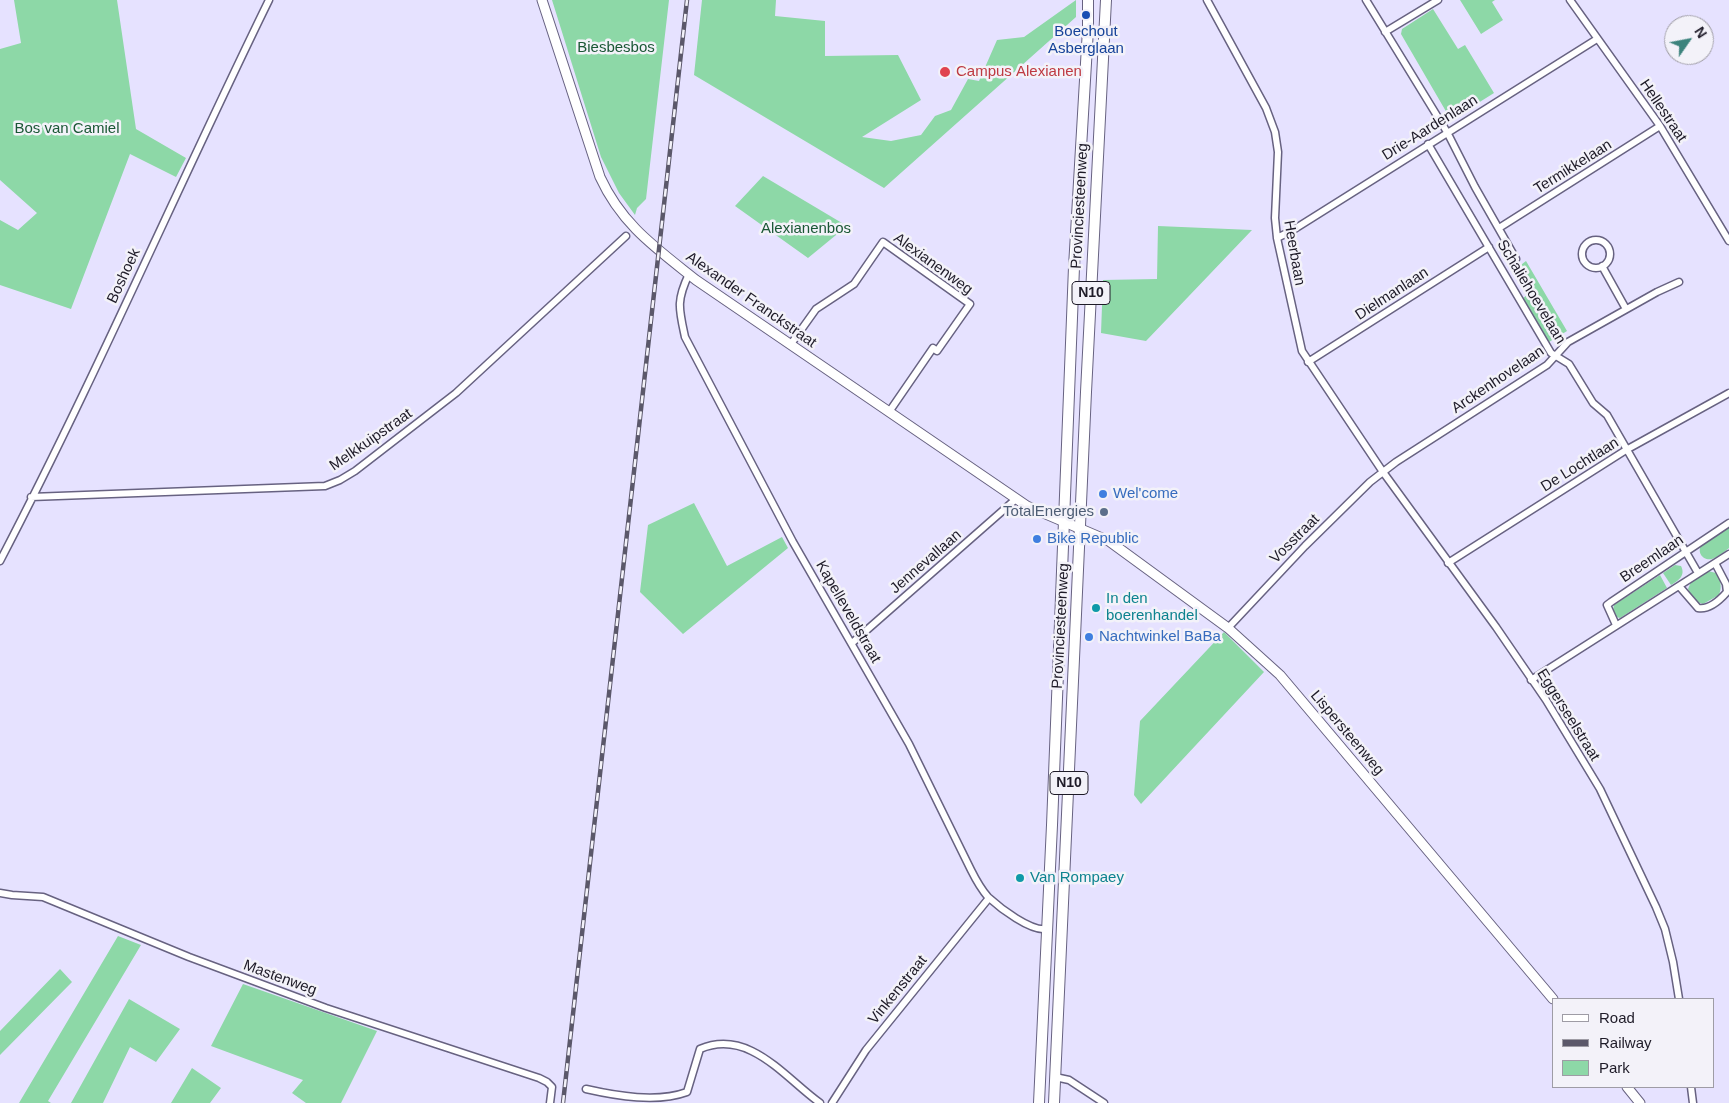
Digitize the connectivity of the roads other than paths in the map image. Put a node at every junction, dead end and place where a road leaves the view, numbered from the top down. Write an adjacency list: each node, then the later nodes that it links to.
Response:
1 (269, 0): 31 (street, Boshoek)
2 (542, 0): 21 (street, Alexander Franckstraat)
3 (1088, 0): 33 (main road, Provinciesteenweg / N10)
4 (1106, 0): 35 (main road, Provinciesteenweg / N10)
5 (1207, 0): 16 (street, Heerbaan)
6 (1366, 0): 9 (street, Schaliehoevelaan)
7 (1438, 0): 9 (street)
8 (1570, 0): 10 (street, Hellestraat)
9 (1385, 32): 12 (street, Schaliehoevelaan)
10 (1598, 39): 11 (street, Hellestraat); 12 (street, Drie-Aardenlaan)
11 (1660, 126): 14 (street, Termikkelaan); 17 (street, Hellestraat)
12 (1447, 132): 13 (street, Drie-Aardenlaan); 14 (street, Schaliehoevelaan)
13 (1428, 144): 16 (street, Drie-Aardenlaan); 18 (street, Schaliehoevelaan)
14 (1499, 228): 19 (street, Schaliehoevelaan)
15 (626, 236): 31 (street, Melkkuipstraat)
16 (1276, 238): 26 (street, Heerbaan)
17 (1729, 241)
18 (1489, 247): 25 (street, Schaliehoevelaan); 26 (street, Dielmanlaan)
19 (1516, 259)
20 (1602, 266): 20 (street); 23 (street)
21 (690, 274): 24 (street, Alexander Franckstraat); 45 (street, Kapelleveldstraat)
22 (1679, 282): 23 (street, Arckenhovelaan)
23 (1626, 309): 25 (street, Arckenhovelaan)
24 (791, 344): 28 (street, Alexander Franckstraat); 28 (street, Alexianenweg)
25 (1556, 356): 29 (street, Schaliehoevelaan); 30 (street, Arckenhovelaan)
26 (1308, 362): 30 (street, Heerbaan)
27 (1729, 393): 29 (street, De Lochtlaan)
28 (889, 412): 32 (street, Alexander Franckstraat)
29 (1626, 450): 36 (street, Schaliehoevelaan); 39 (street, De Lochtlaan)
30 (1383, 472): 39 (street, Eggerseelstraat); 44 (street, Vosstraat)
31 (31, 498): 38 (street, Boshoek)
32 (1016, 499): 33 (street, Alexander Franckstraat); 45 (street, Jennevallaan)
33 (1064, 522): 35 (street, Alexander Franckstraat); 49 (main road, Provinciesteenweg / N10)
34 (1729, 523): 36 (street, Breemlaan)
35 (1081, 529): 44 (street, Lispersteenweg); 51 (main road, Provinciesteenweg / N10)
36 (1686, 552): 41 (street, Schaliehoevelaan); 43 (street, Breemlaan)
37 (1729, 554): 40 (street)
38 (0, 561)
39 (1448, 563): 46 (street, Eggerseelstraat)
40 (1715, 563): 41 (street); 42 (street)
41 (1698, 573): 42 (street)
42 (1680, 586): 43 (street)
43 (1616, 625): 46 (street)
44 (1228, 628): 52 (street, Lispersteenweg)
45 (852, 643): 48 (street, Kapelleveldstraat)
46 (1531, 680): 53 (street, Eggerseelstraat)
47 (0, 893): 58 (street, Mastenweg)
48 (989, 898): 49 (street, Kapelleveldstraat); 60 (street, Vinkenstraat)
49 (1047, 929): 50 (main road, Provinciesteenweg / N10)
50 (1046, 948): 51 (main road); 61 (main road, Provinciesteenweg / N10)
51 (1061, 960): 54 (main road, Provinciesteenweg / N10)
52 (1552, 998)
53 (1678, 998)
54 (1055, 1077): 62 (main road, Provinciesteenweg / N10); 63 (street)
55 (1628, 1088): 64 (street)
56 (1691, 1088): 65 (street)
57 (586, 1090): 59 (street)
58 (550, 1103)
59 (820, 1103)
60 (832, 1103)
61 (1039, 1103)
62 (1054, 1103)
63 (1104, 1103)
64 (1640, 1103)
65 (1693, 1103)

